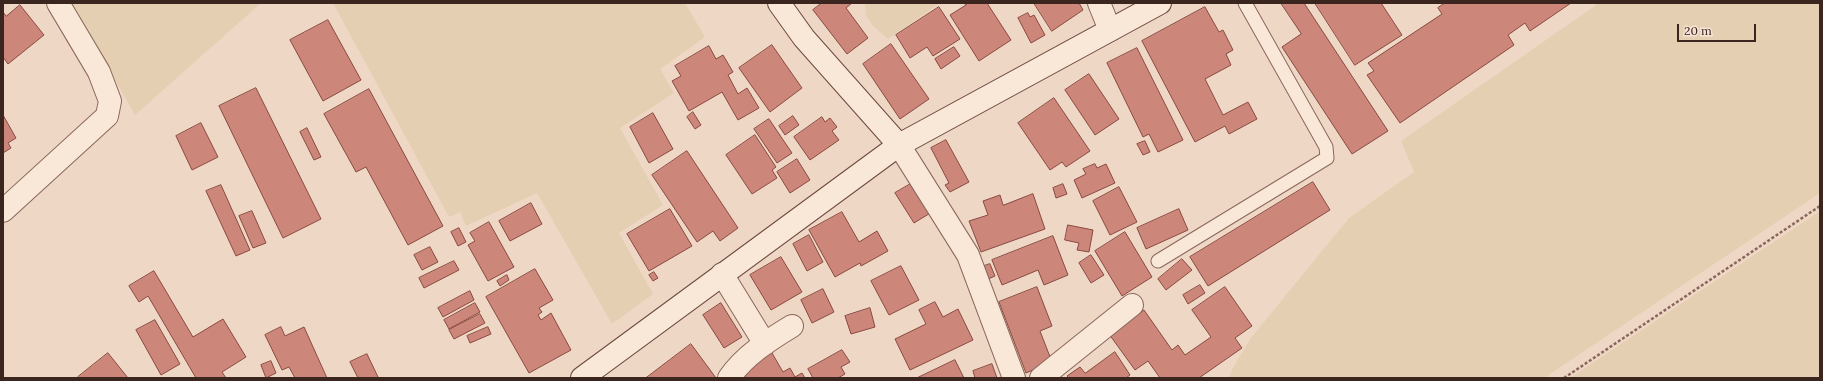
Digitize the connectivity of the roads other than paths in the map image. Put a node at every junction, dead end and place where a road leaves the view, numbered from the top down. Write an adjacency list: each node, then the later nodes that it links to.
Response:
1 (58, 3): 8 (street)
2 (779, 3): 7 (street)
3 (1099, 3): 6 (street)
4 (1160, 3): 6 (street)
5 (1245, 3): 9 (lane)
6 (1110, 30): 7 (street)
7 (899, 145): 10 (street); 16 (street)
8 (3, 211)
9 (1158, 261)
10 (722, 274): 13 (street); 14 (street)
11 (1132, 305): 17 (street)
12 (792, 326): 13 (street)
13 (765, 344): 15 (street)
14 (582, 378)
15 (729, 378)
16 (1014, 378)
17 (1041, 378)

